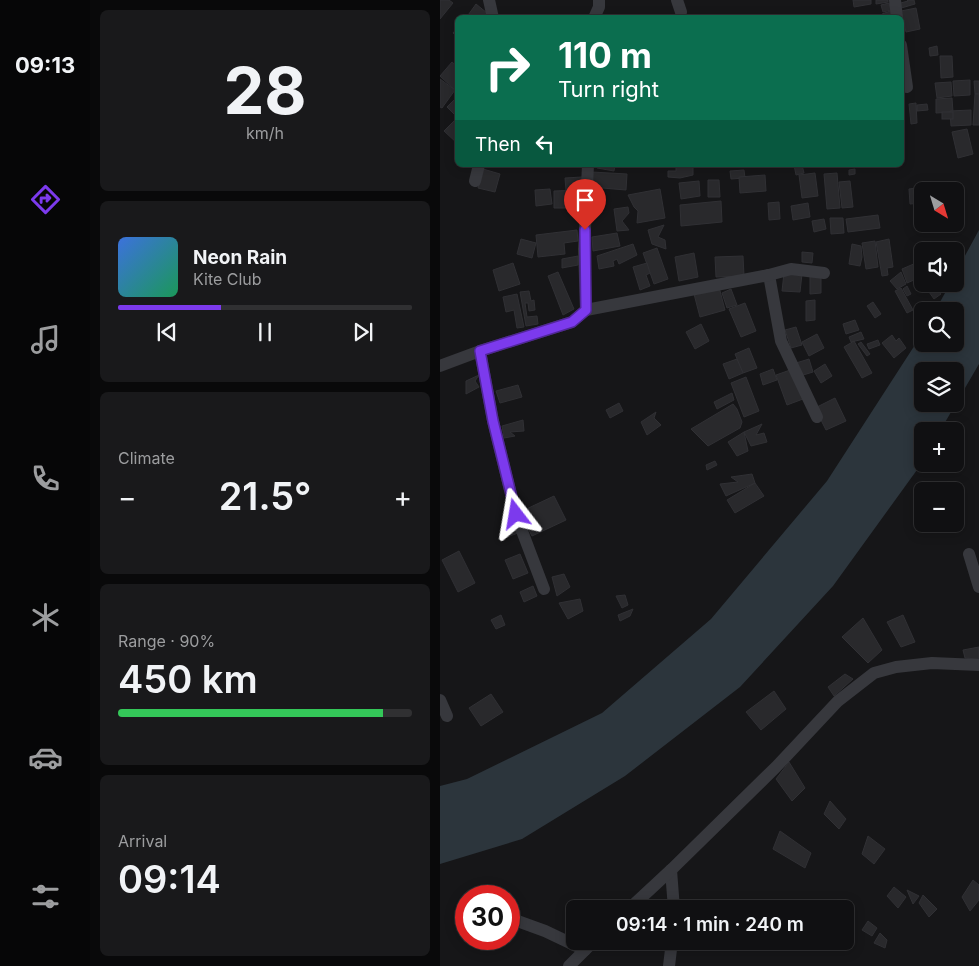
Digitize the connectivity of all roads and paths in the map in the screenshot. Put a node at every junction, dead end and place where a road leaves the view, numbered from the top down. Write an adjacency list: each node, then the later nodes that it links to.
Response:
1 (489, 0): 4 (street)
2 (599, 0): 5 (street)
3 (895, 0): 6 (street)
4 (492, 15)
5 (595, 15)
6 (897, 15)
7 (904, 66): 8 (street)
8 (907, 87)
9 (478, 167): 11 (street)
10 (588, 167): 14 (street)
11 (475, 181)
12 (824, 273): 13 (street)
13 (769, 275): 14 (street); 17 (street)
14 (586, 310): 15 (street)
15 (480, 351): 16 (street); 20 (street)
16 (440, 366)
17 (817, 417)
18 (970, 554): 19 (street)
19 (979, 587)
20 (544, 589)
21 (979, 666): 24 (street)
22 (440, 700): 23 (street)
23 (446, 716)
24 (672, 870): 25 (street); 26 (street)
25 (639, 900)
26 (674, 900)
27 (520, 922): 28 (street)
28 (566, 941)
29 (585, 950): 31 (street)
30 (671, 950): 32 (street)
31 (569, 966)
32 (669, 966)

